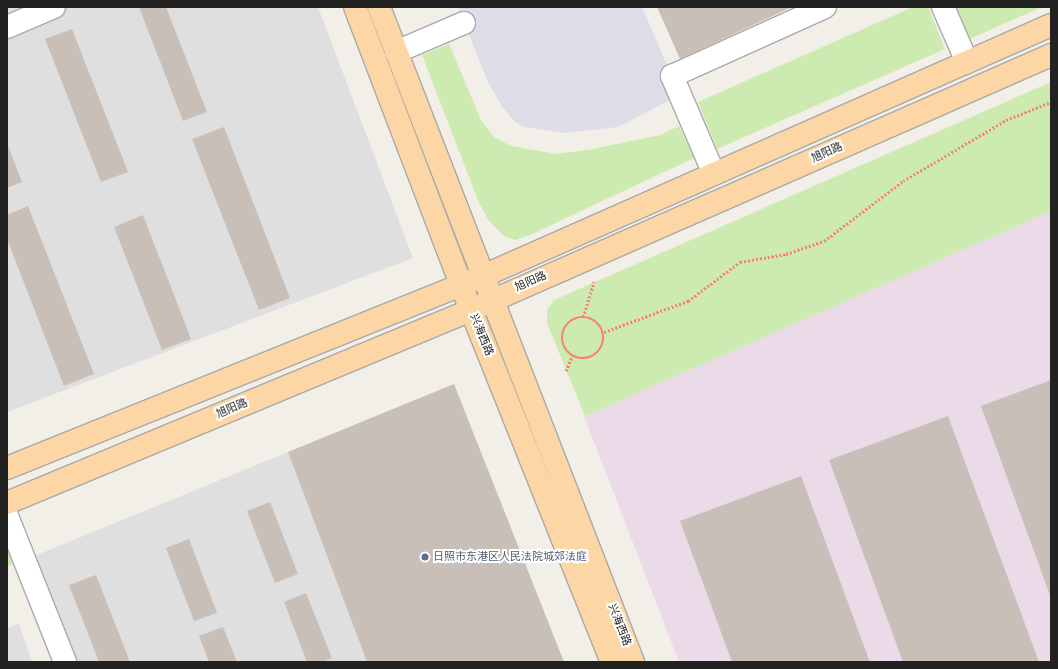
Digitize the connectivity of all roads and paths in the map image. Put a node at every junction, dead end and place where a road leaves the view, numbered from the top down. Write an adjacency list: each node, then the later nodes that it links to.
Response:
1 (54, 7): 8 (lane)
2 (355, 7): 16 (main road, 兴海西路)
3 (379, 7): 9 (main road, 兴海西路)
4 (826, 7): 13 (lane)
5 (943, 7): 11 (lane)
6 (464, 23): 9 (lane)
7 (1051, 25): 11 (main road)
8 (7, 27)
9 (396, 52): 14 (main road, 兴海西路)
10 (1051, 55): 17 (main road, 旭阳路)
11 (967, 62): 13 (main road)
12 (1051, 102): 20 (path)
13 (714, 174): 14 (main road)
14 (481, 277): 16 (main road); 17 (main road, 兴海西路)
15 (594, 282): 19 (path)
16 (461, 285): 18 (main road, 兴海西路); 23 (main road)
17 (490, 299): 18 (main road, 旭阳路); 28 (main road, 兴海西路)
18 (471, 310): 24 (main road, 旭阳路); 27 (main road, 兴海西路)
19 (583, 317): 20 (path); 21 (path)
20 (604, 332): 21 (path)
21 (572, 356): 22 (path)
22 (566, 371)
23 (7, 468)
24 (7, 503)
25 (7, 516): 26 (lane)
26 (65, 662)
27 (612, 662)
28 (633, 662)

